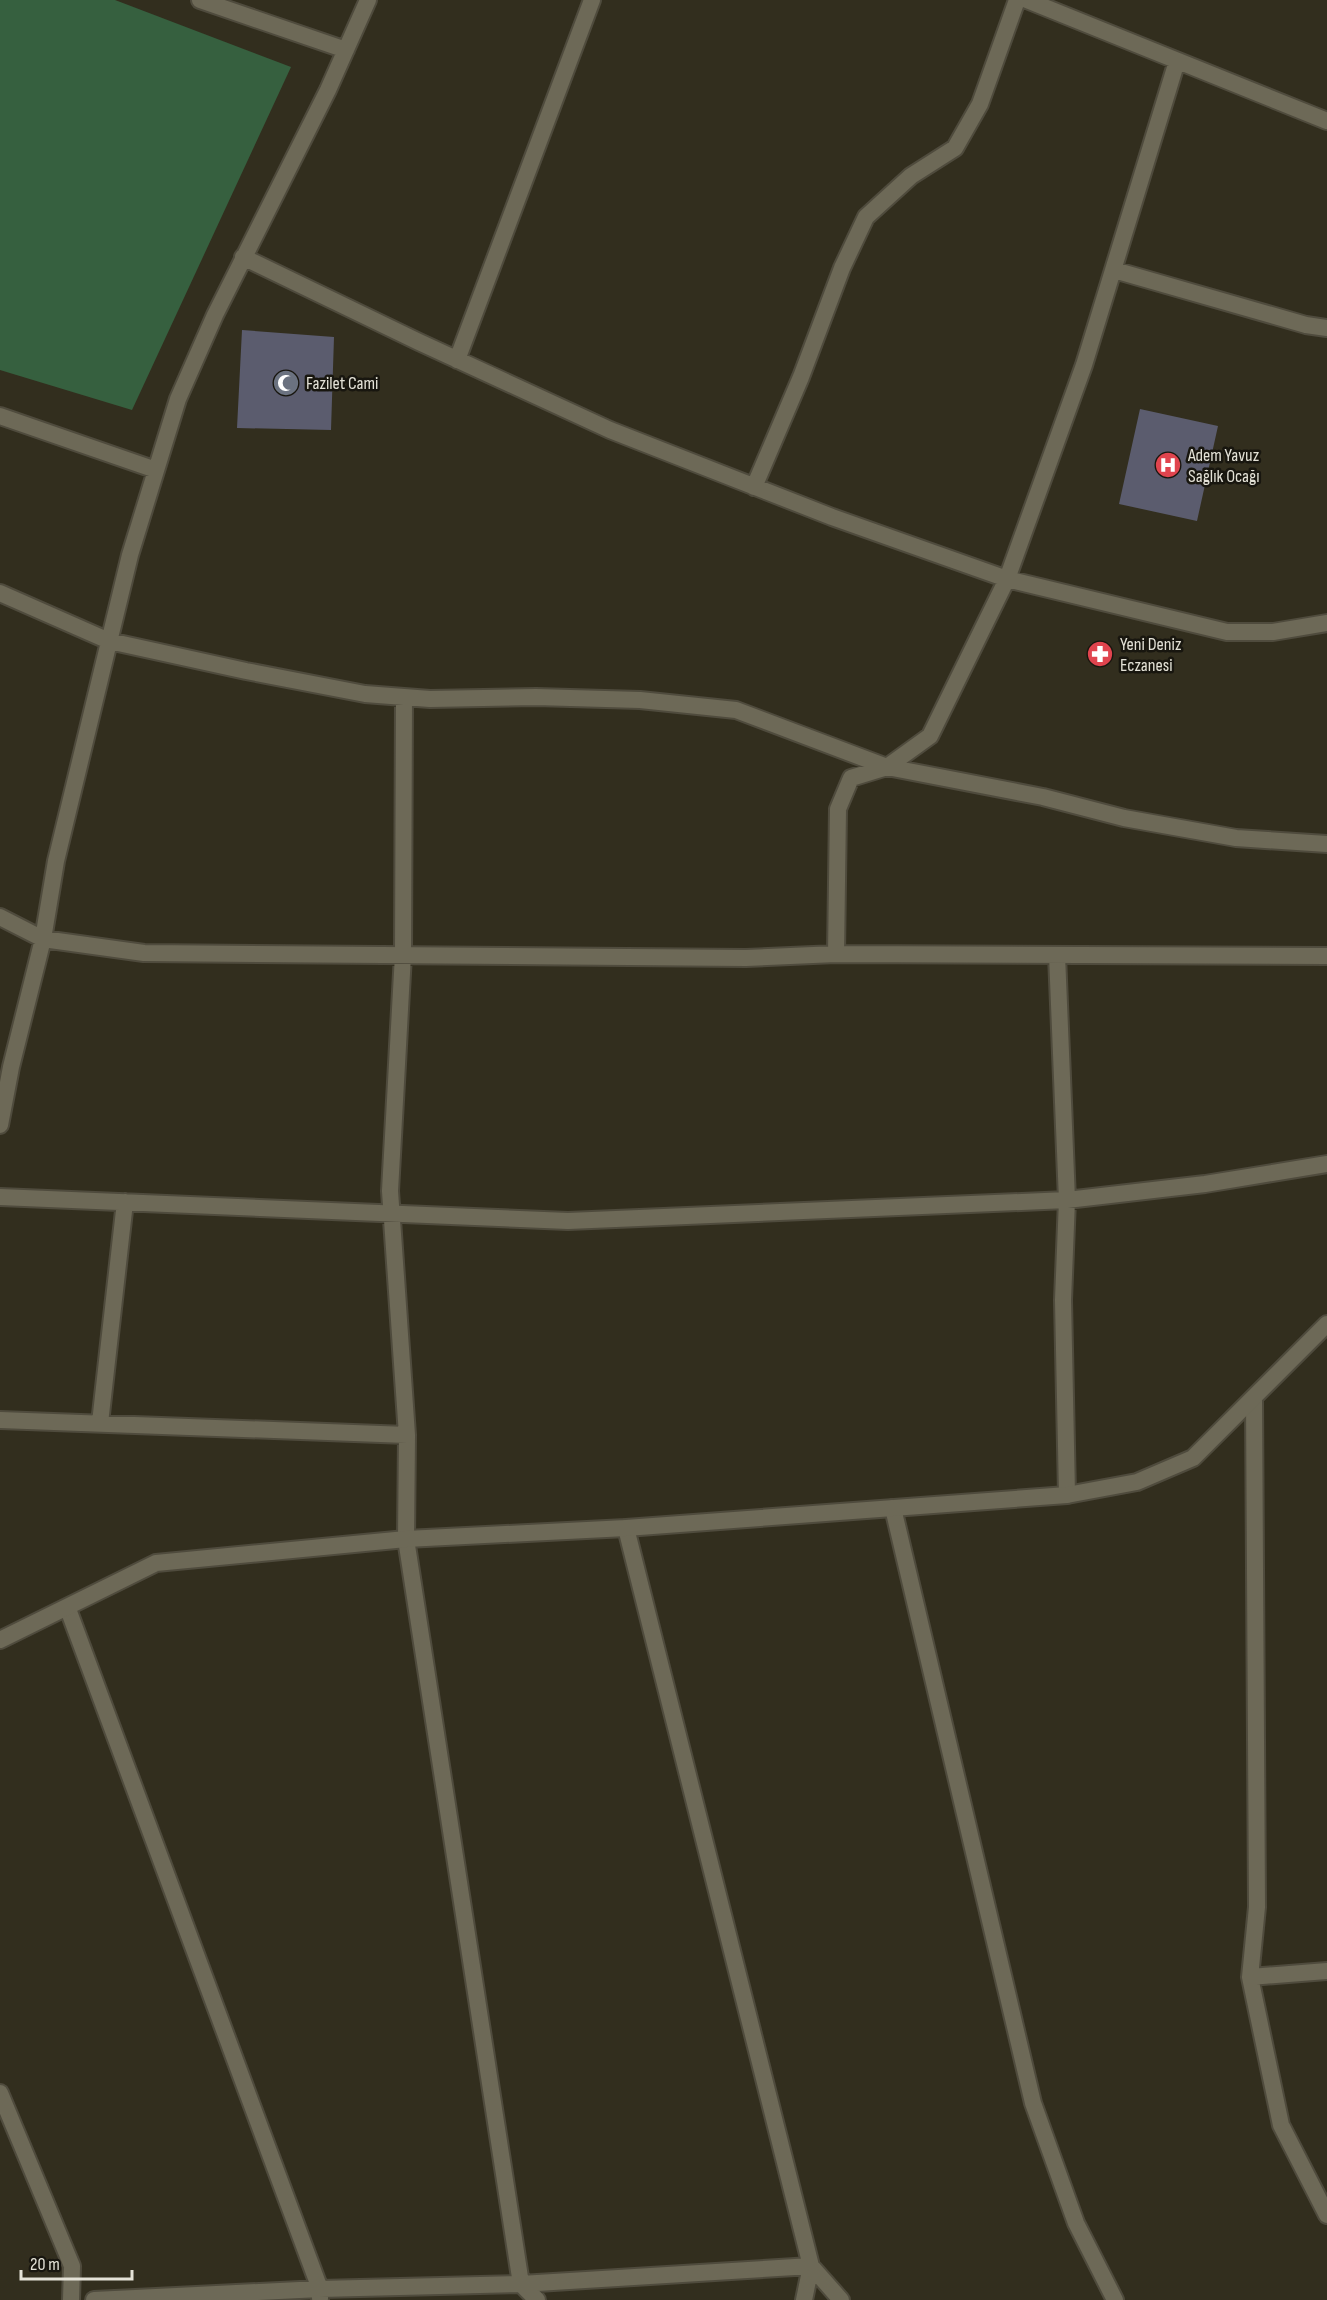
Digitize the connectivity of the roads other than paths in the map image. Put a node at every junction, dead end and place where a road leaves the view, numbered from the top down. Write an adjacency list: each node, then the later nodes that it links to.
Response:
1 (200, 0): 6 (street)
2 (369, 0): 6 (street)
3 (592, 0): 12 (street)
4 (1017, 0): 15 (street)
5 (1027, 0): 7 (street)
6 (346, 50): 9 (street)
7 (1177, 61): 8 (street); 10 (street)
8 (1327, 121)
9 (243, 257): 12 (street); 14 (street)
10 (1114, 270): 11 (street); 16 (street)
11 (1327, 328)
12 (457, 360): 15 (street)
13 (0, 416): 14 (street)
14 (156, 470): 19 (street)
15 (754, 487): 16 (street)
16 (1007, 579): 18 (street); 21 (street)
17 (0, 593): 19 (street)
18 (1327, 623)
19 (109, 641): 20 (street); 24 (street)
20 (404, 697): 21 (street); 26 (street)
21 (887, 767): 22 (street); 25 (street)
22 (1327, 844)
23 (0, 917): 24 (street)
24 (43, 939): 26 (street); 29 (street)
25 (836, 954): 26 (street); 27 (street)
26 (403, 955): 34 (street)
27 (1057, 956): 28 (street); 32 (street)
28 (1327, 956)
29 (0, 1125)
30 (1327, 1164): 32 (street)
31 (0, 1197): 33 (street)
32 (1067, 1200): 34 (street); 40 (street)
33 (125, 1202): 34 (street); 38 (street)
34 (392, 1213): 39 (street)
35 (1327, 1324): 36 (street)
36 (1254, 1399): 40 (street); 47 (street)
37 (0, 1420): 38 (street)
38 (100, 1424): 39 (street)
39 (407, 1435): 43 (street)
40 (1067, 1495): 41 (street)
41 (893, 1508): 42 (street); 58 (street)
42 (626, 1528): 43 (street); 50 (street)
43 (406, 1539): 44 (street); 51 (street)
44 (68, 1609): 45 (street); 52 (street)
45 (0, 1640)
46 (1327, 1971): 47 (street)
47 (1251, 1977): 49 (street)
48 (0, 2094): 53 (street)
49 (1327, 2215)
50 (811, 2266): 51 (street); 56 (street); 57 (street)
51 (521, 2284): 52 (street); 55 (street)
52 (320, 2295): 54 (street)
53 (71, 2300)
54 (94, 2300)
55 (537, 2300)
56 (804, 2300)
57 (841, 2300)
58 (1115, 2300)

